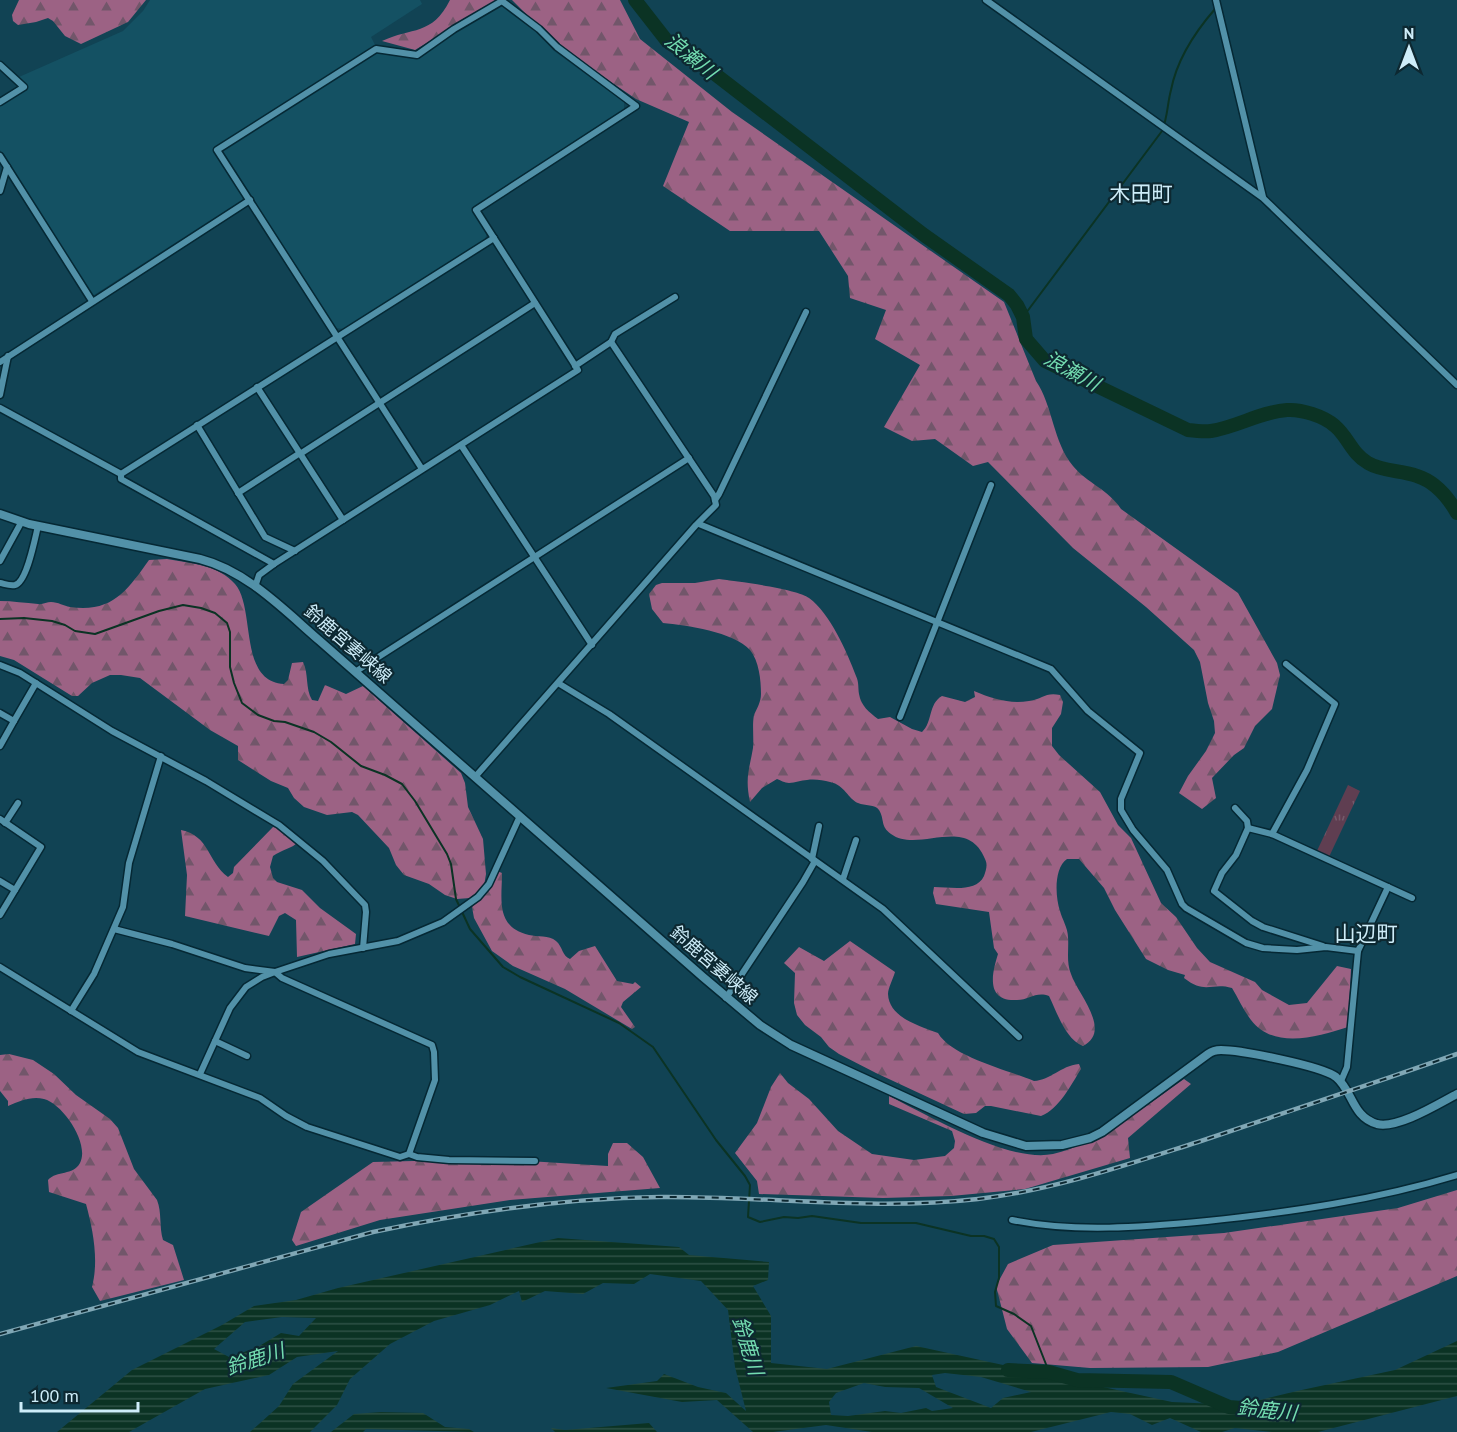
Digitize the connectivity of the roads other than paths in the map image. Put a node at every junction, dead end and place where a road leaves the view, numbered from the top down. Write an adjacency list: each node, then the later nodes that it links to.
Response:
1 (986, 0): 8 (street)
2 (1217, 2): 8 (street)
3 (0, 64): 4 (street)
4 (0, 102)
5 (0, 156): 6 (street)
6 (7, 167): 7 (street); 12 (street)
7 (0, 191)
8 (1263, 198): 20 (street)
9 (250, 200): 10 (street); 12 (street); 15 (street)
10 (494, 238): 13 (street); 15 (street)
11 (675, 297): 16 (street)
12 (92, 302): 17 (street)
13 (535, 303): 19 (street); 23 (street)
14 (806, 312): 33 (street)
15 (337, 336): 21 (street); 23 (street)
16 (611, 342): 19 (street); 28 (street)
17 (8, 356): 18 (street); 22 (street)
18 (0, 362)
19 (575, 366): 26 (street)
20 (1457, 386)
21 (256, 387): 25 (street); 27 (street)
22 (0, 395)
23 (379, 403): 27 (street); 29 (street)
24 (0, 408): 30 (street)
25 (197, 425): 30 (street); 32 (street)
26 (461, 445): 29 (street); 40 (street)
27 (300, 453): 32 (street); 35 (street)
28 (689, 458): 33 (street); 40 (street)
29 (422, 469): 35 (street)
30 (120, 474): 42 (street)
31 (991, 485): 45 (street)
32 (238, 493): 39 (street)
33 (715, 500): 37 (street)
34 (0, 514): 36 (main road, 鈴鹿宮妻峡線)
35 (343, 520): 39 (street)
36 (22, 521): 38 (main road, 鈴鹿宮妻峡線); 41 (street)
37 (699, 524): 45 (street); 46 (street)
38 (38, 526): 43 (street); 44 (main road, 鈴鹿宮妻峡線)
39 (295, 551): 42 (street)
40 (534, 556): 46 (street); 49 (street)
41 (0, 561)
42 (274, 564): 44 (street)
43 (0, 583)
44 (255, 587): 49 (main road, 鈴鹿宮妻峡線)
45 (936, 623): 53 (street); 74 (street)
46 (592, 645): 51 (street)
47 (1286, 664): 64 (street)
48 (0, 665): 50 (street)
49 (355, 672): 57 (main road, 鈴鹿宮妻峡線)
50 (36, 683): 54 (street); 56 (street)
51 (558, 683): 57 (street); 66 (street)
52 (0, 713): 54 (street)
53 (900, 717)
54 (14, 721): 55 (street)
55 (0, 746)
56 (161, 756): 73 (street); 75 (street)
57 (475, 777): 60 (main road, 鈴鹿宮妻峡線)
58 (18, 803): 61 (street)
59 (1235, 808): 63 (street)
60 (520, 816): 75 (street); 79 (main road, 鈴鹿宮妻峡線)
61 (3, 821): 70 (street)
62 (819, 825): 66 (street)
63 (1248, 828): 64 (street); 74 (street)
64 (1272, 834): 69 (street)
65 (856, 840): 67 (street)
66 (814, 860): 67 (street); 79 (street)
67 (843, 879): 81 (street)
68 (0, 881): 70 (street)
69 (1388, 887): 71 (street); 76 (street)
70 (15, 890): 72 (street)
71 (1412, 898)
72 (0, 915)
73 (114, 929): 78 (street); 80 (street)
74 (1326, 947): 76 (street)
75 (363, 948): 78 (street)
76 (1359, 951): 85 (street)
77 (0, 967): 80 (street)
78 (275, 972): 82 (street); 87 (street)
79 (726, 998): 85 (main road, 鈴鹿宮妻峡線)
80 (71, 1011): 84 (street)
81 (1019, 1037)
82 (215, 1041): 83 (street); 84 (street)
83 (248, 1056)
84 (200, 1074): 87 (street)
85 (1341, 1082): 86 (main road)
86 (1457, 1094)
87 (409, 1154): 88 (street)
88 (535, 1161)
89 (1457, 1176): 90 (street)
90 (1012, 1220)

